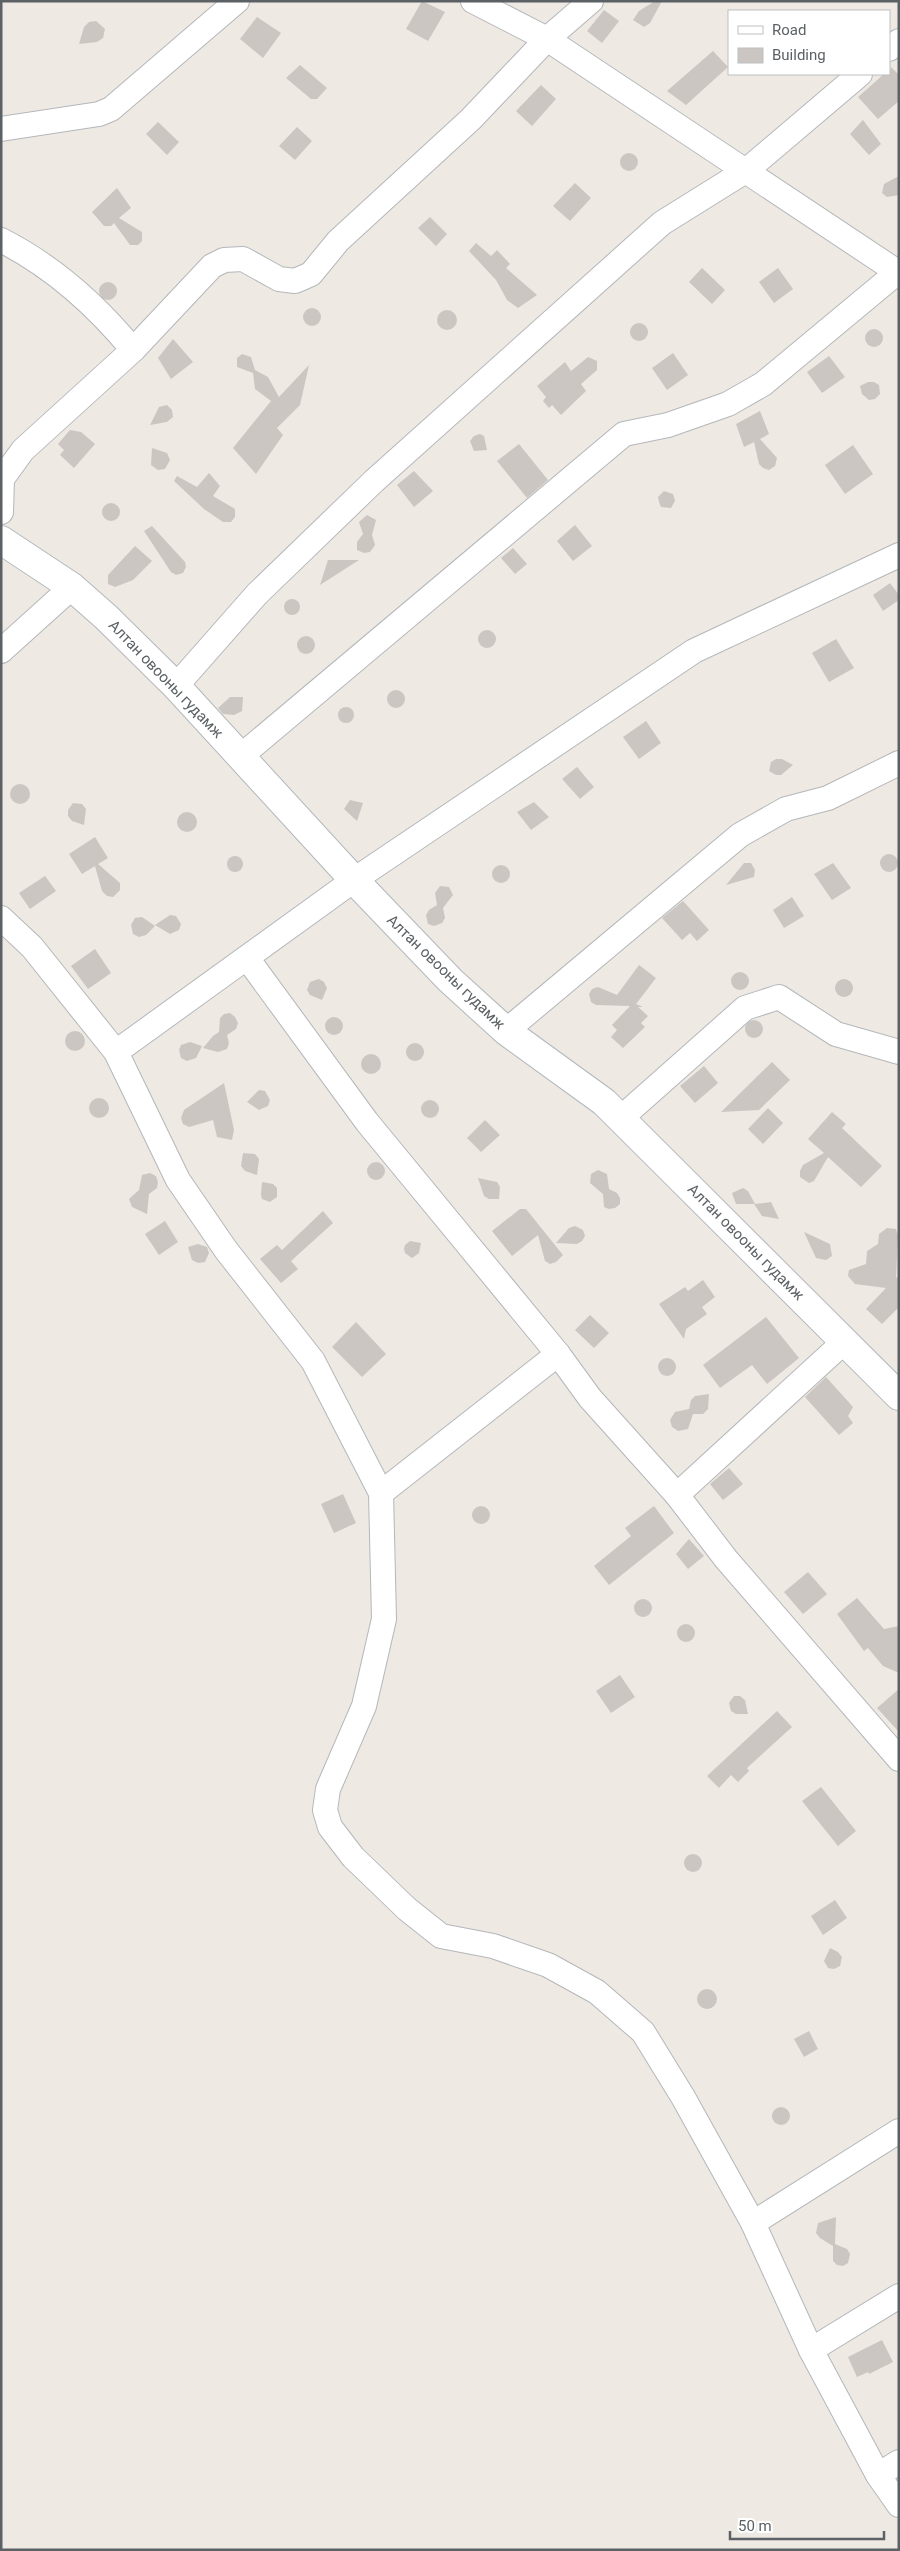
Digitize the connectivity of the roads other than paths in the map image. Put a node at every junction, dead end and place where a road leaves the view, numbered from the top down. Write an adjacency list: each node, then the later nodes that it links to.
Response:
1 (237, 1): 6 (street)
2 (473, 1): 4 (street)
3 (591, 1): 4 (street)
4 (547, 39): 7 (street); 11 (street)
5 (859, 75): 7 (street)
6 (1, 129)
7 (747, 170): 10 (street); 17 (street)
8 (1, 222): 9 (street)
9 (7, 243): 11 (street)
10 (898, 272): 18 (street)
11 (133, 350): 12 (street)
12 (1, 512)
13 (1, 540): 15 (main road, Алтан овооны гудамж)
14 (899, 555): 20 (street)
15 (72, 587): 16 (street); 17 (main road, Алтан овооны гудамж)
16 (1, 651)
17 (176, 686): 18 (main road, Алтан овооны гудамж)
18 (241, 756): 20 (main road, Алтан овооны гудамж)
19 (899, 763): 23 (street)
20 (354, 880): 22 (street); 23 (main road, Алтан овооны гудамж)
21 (1, 918): 24 (street)
22 (247, 958): 24 (street); 28 (street)
23 (506, 1031): 26 (main road, Алтан овооны гудамж)
24 (116, 1052): 30 (street)
25 (899, 1052): 26 (street)
26 (620, 1118): 27 (main road, Алтан овооны гудамж)
27 (845, 1341): 29 (main road, Алтан овооны гудамж); 31 (street)
28 (558, 1354): 30 (street); 31 (street)
29 (899, 1396)
30 (381, 1493): 34 (street)
31 (677, 1495): 32 (street)
32 (899, 1759)
33 (899, 2131): 34 (street)
34 (753, 2223): 36 (street)
35 (899, 2296): 36 (street)
36 (811, 2350): 38 (street)
37 (899, 2462): 38 (street)
38 (878, 2475): 39 (street)
39 (899, 2505)

